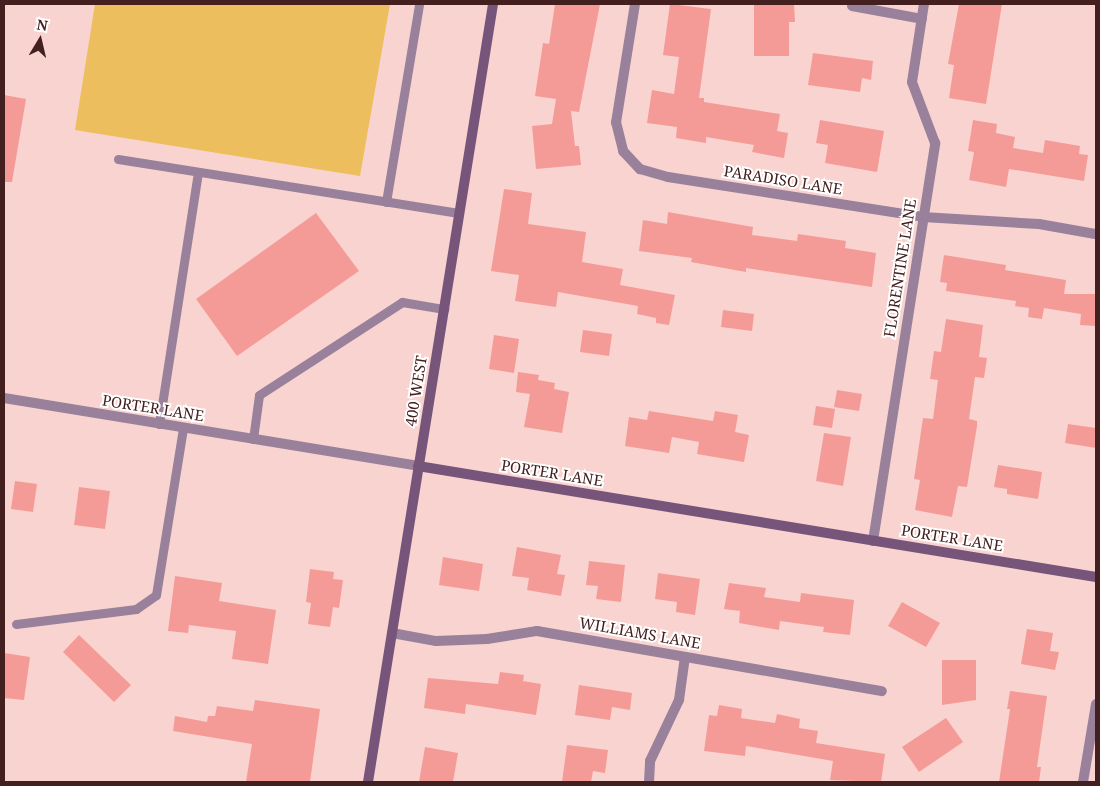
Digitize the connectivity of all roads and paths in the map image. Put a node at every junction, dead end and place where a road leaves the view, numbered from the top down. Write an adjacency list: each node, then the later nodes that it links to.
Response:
1 (419, 4): 9 (lane)
2 (493, 4): 10 (main road, 400 WEST)
3 (635, 4): 11 (street, PARADISO LANE)
4 (924, 4): 6 (street, FLORENTINE LANE)
5 (852, 6): 6 (street)
6 (922, 18): 11 (street, FLORENTINE LANE)
7 (118, 159): 8 (lane)
8 (198, 172): 9 (lane); 15 (lane)
9 (386, 202): 10 (lane)
10 (459, 213): 13 (main road, 400 WEST)
11 (923, 217): 12 (street, PARADISO LANE); 19 (street, FLORENTINE LANE)
12 (1095, 234)
13 (444, 309): 17 (lane); 18 (main road, 400 WEST)
14 (4, 398): 15 (street, PORTER LANE)
15 (159, 424): 16 (street, PORTER LANE)
16 (183, 428): 17 (street, PORTER LANE); 21 (lane)
17 (252, 439): 18 (street, PORTER LANE)
18 (418, 466): 19 (main road, PORTER LANE); 22 (main road, 400 WEST)
19 (873, 540): 20 (main road, PORTER LANE)
20 (1096, 577)
21 (16, 624)
22 (392, 634): 23 (street, WILLIAMS LANE); 27 (main road, 400 WEST)
23 (685, 657): 24 (street, WILLIAMS LANE); 28 (street)
24 (882, 691)
25 (1096, 704): 26 (street)
26 (1094, 739): 29 (street)
27 (368, 782)
28 (649, 782)
29 (1083, 782)

